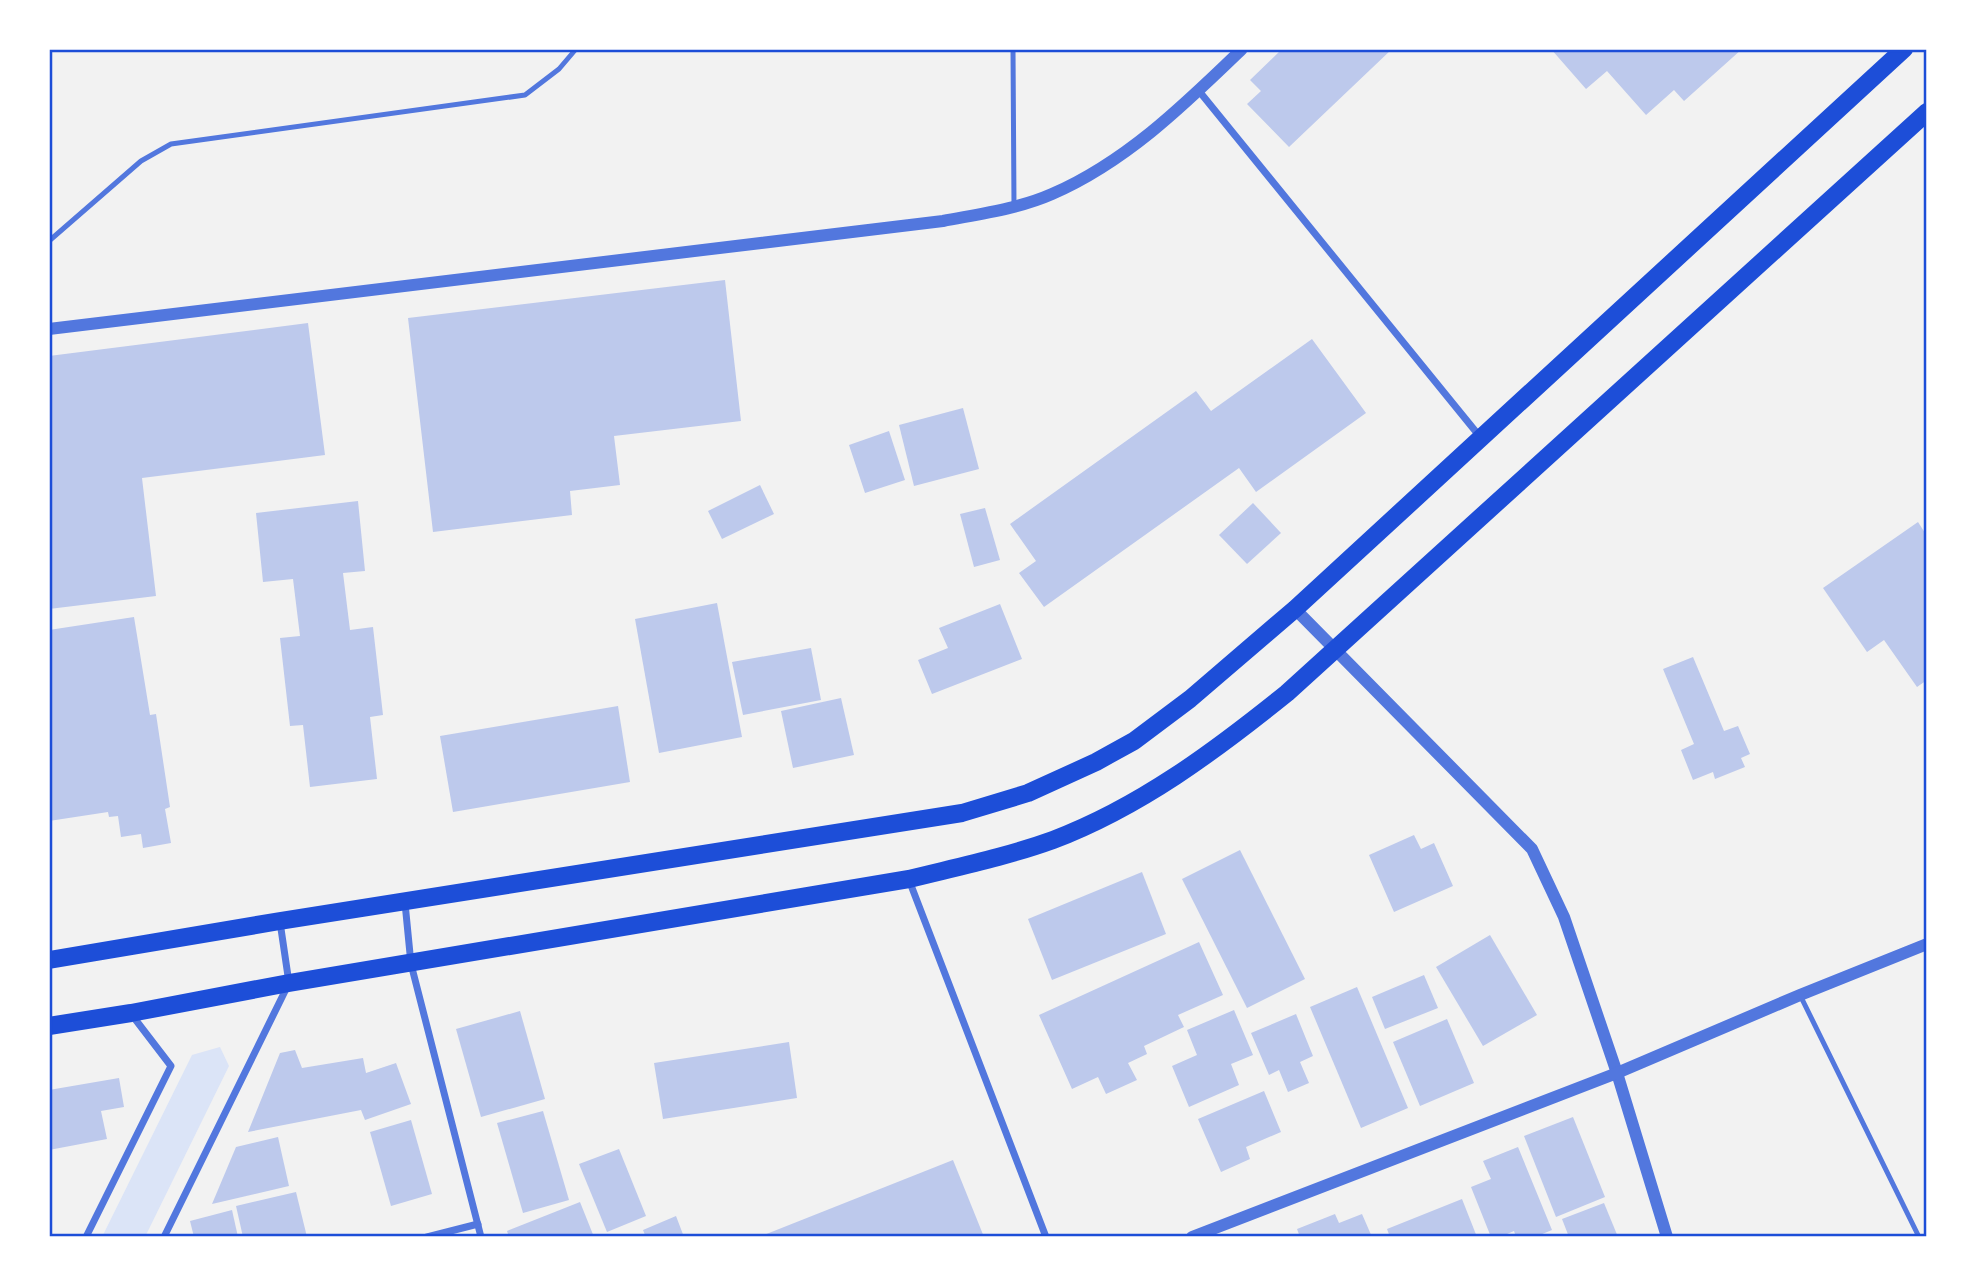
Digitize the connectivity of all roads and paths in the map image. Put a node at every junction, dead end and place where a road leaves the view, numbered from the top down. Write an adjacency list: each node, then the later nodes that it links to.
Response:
1 (576, 49): 8 (lane)
2 (1013, 49): 7 (lane)
3 (1242, 49): 5 (street)
4 (1905, 49): 10 (main road)
5 (1199, 91): 7 (street); 10 (street)
6 (1927, 112): 12 (main road)
7 (1014, 206): 9 (street)
8 (49, 241)
9 (49, 330)
10 (1481, 438): 11 (main road)
11 (1295, 609): 12 (street); 14 (main road)
12 (1336, 649): 13 (main road); 23 (street)
13 (909, 879): 18 (main road); 29 (street)
14 (405, 902): 15 (main road); 18 (street)
15 (280, 921): 17 (main road); 19 (street)
16 (1927, 944): 20 (street)
17 (49, 961)
18 (411, 964): 19 (main road); 24 (street)
19 (289, 983): 21 (main road); 26 (street)
20 (1800, 995): 23 (street); 32 (lane)
21 (131, 1013): 22 (main road); 25 (street)
22 (49, 1026)
23 (1618, 1073): 30 (street); 31 (street)
24 (478, 1224): 27 (street); 28 (street)
25 (86, 1237)
26 (164, 1237)
27 (427, 1237)
28 (481, 1237)
29 (1046, 1237)
30 (1192, 1237)
31 (1667, 1237)
32 (1919, 1237)

